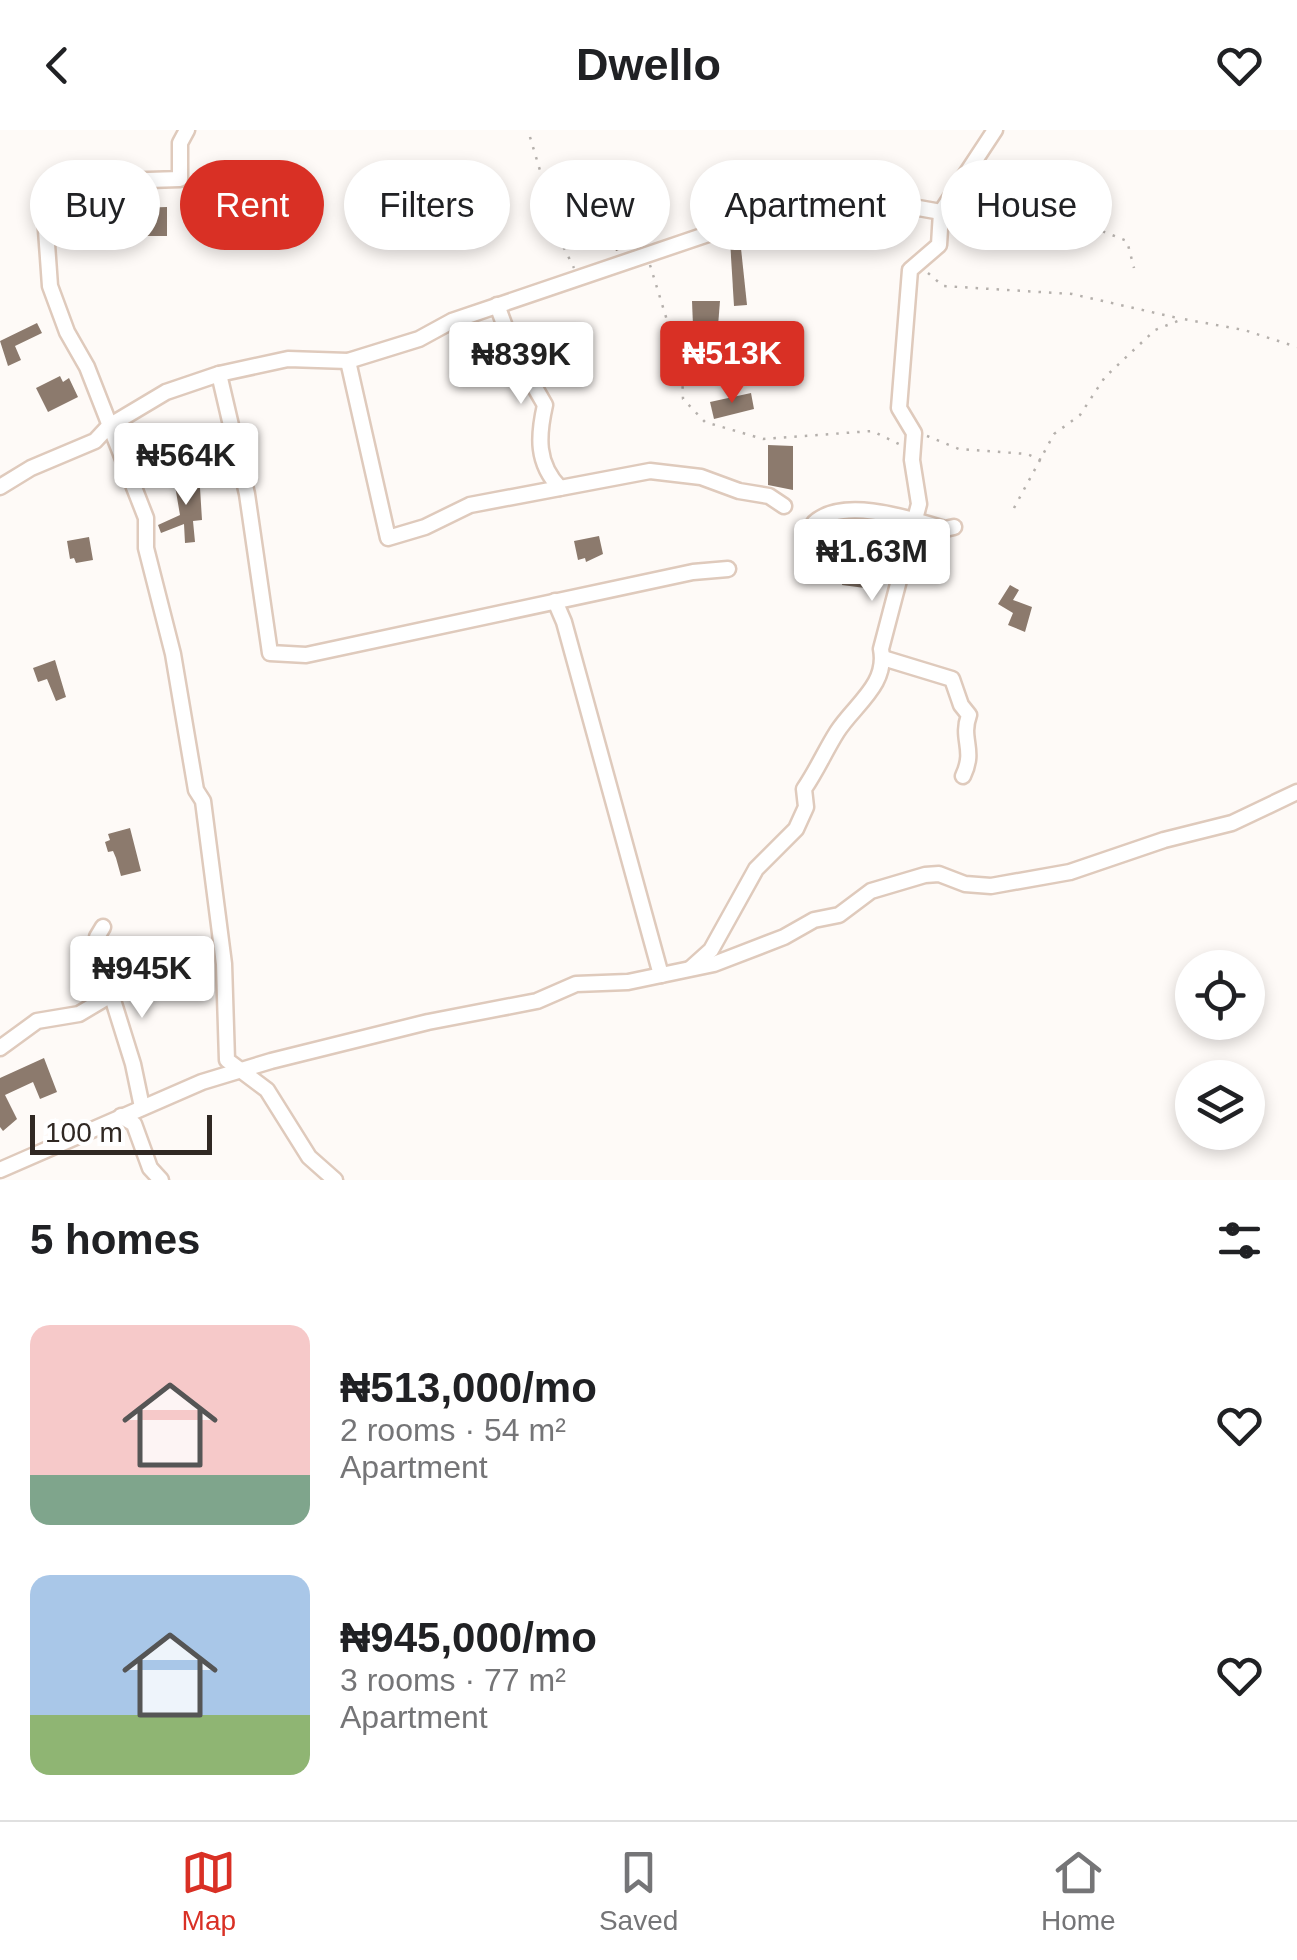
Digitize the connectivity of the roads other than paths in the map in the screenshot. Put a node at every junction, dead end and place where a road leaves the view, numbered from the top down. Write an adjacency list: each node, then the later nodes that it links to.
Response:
1 (187, 130): 8 (street)
2 (994, 130): 3 (street)
3 (976, 160)
4 (941, 212): 5 (street); 12 (street)
5 (497, 305): 6 (street); 10 (street)
6 (348, 361): 7 (street); 10 (street)
7 (220, 374): 8 (street); 16 (street)
8 (109, 426): 9 (street); 25 (street)
9 (0, 487)
10 (560, 488): 11 (street)
11 (784, 506)
12 (918, 522): 13 (street); 14 (street); 17 (street)
13 (814, 523)
14 (954, 527)
15 (728, 569): 16 (street)
16 (554, 601): 22 (street)
17 (883, 658): 18 (street); 21 (street)
18 (962, 776)
19 (1297, 792): 21 (street)
20 (103, 927): 23 (street)
21 (691, 968): 22 (street)
22 (661, 975): 25 (street)
23 (111, 995): 24 (street); 26 (street)
24 (0, 1048)
25 (242, 1070): 26 (street); 30 (street)
26 (142, 1107): 27 (street)
27 (121, 1116): 28 (street); 29 (street)
28 (0, 1170)
29 (161, 1180)
30 (335, 1180)

